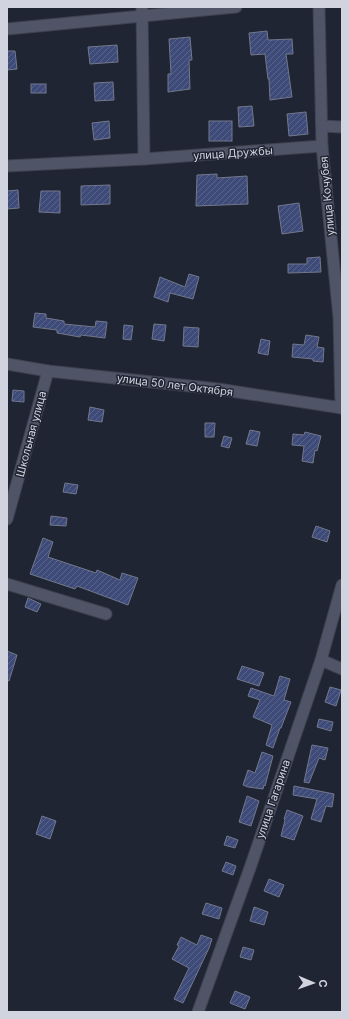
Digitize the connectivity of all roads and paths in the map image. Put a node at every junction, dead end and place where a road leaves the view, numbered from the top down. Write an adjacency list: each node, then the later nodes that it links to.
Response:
1 (236, 7): 3 (street)
2 (319, 7): 5 (street, улица Кочубея)
3 (142, 11): 4 (street); 8 (street)
4 (7, 29)
5 (322, 126): 6 (street); 7 (street, улица Кочубея)
6 (342, 127)
7 (322, 146): 8 (street, улица Дружбы); 12 (street, улица Кочубея)
8 (144, 160): 9 (street, улица Дружбы)
9 (7, 166)
10 (7, 364): 11 (street, улица 50 лет Октября)
11 (48, 371): 12 (street, улица 50 лет Октября); 13 (street, Школьная улица)
12 (342, 408)
13 (7, 519)
14 (7, 584): 16 (street)
15 (342, 585): 17 (street, улица Гагарина)
16 (106, 614)
17 (321, 660): 18 (street); 19 (street, улица Гагарина)
18 (342, 669)
19 (198, 1012)

